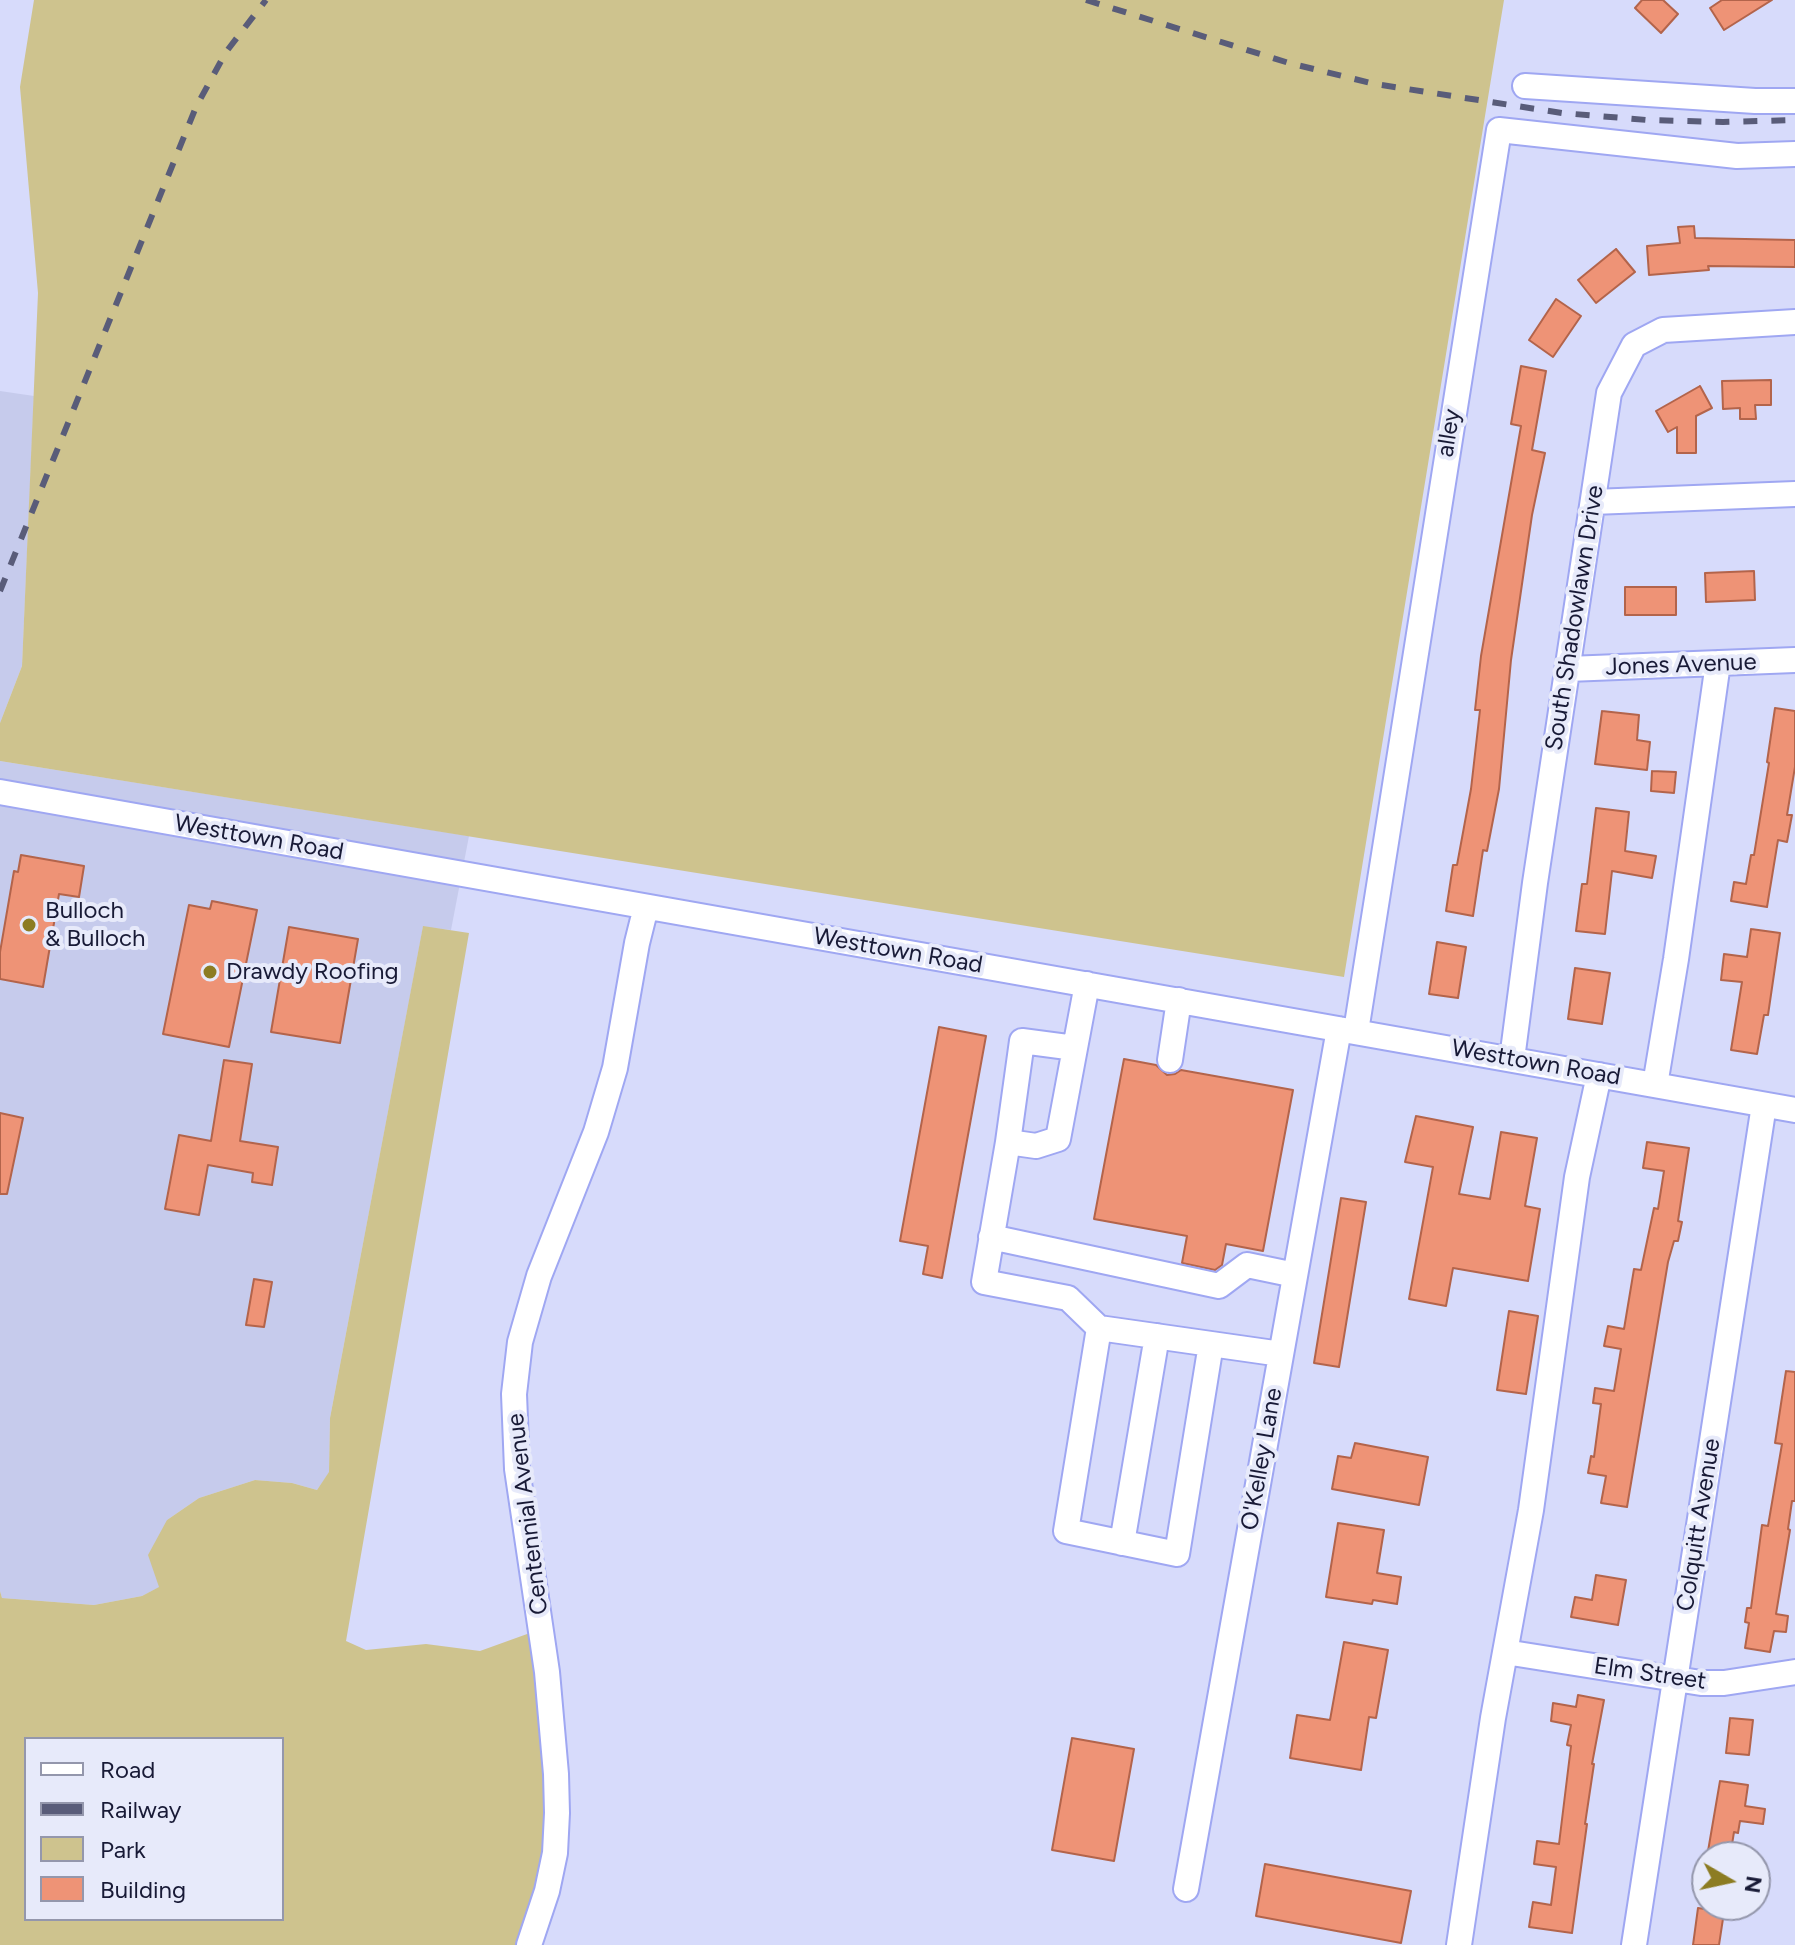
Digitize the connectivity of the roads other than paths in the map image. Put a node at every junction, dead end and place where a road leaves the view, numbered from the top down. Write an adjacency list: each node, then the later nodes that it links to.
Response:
1 (1525, 86): 2 (street)
2 (1795, 101)
3 (1795, 154): 14 (street, alley)
4 (1795, 322): 6 (street, South Shadowlawn Drive)
5 (1795, 494): 6 (street)
6 (1593, 502): 9 (street, South Shadowlawn Drive)
7 (1795, 660): 8 (street, Jones Avenue)
8 (1718, 663): 9 (street, Jones Avenue); 19 (street)
9 (1568, 669): 16 (street, South Shadowlawn Drive)
10 (0, 792): 11 (street, Westtown Road)
11 (646, 907): 12 (street, Westtown Road); 34 (street, Centennial Avenue)
12 (1087, 984): 13 (street, Westtown Road); 15 (street)
13 (1179, 1000): 14 (street, Westtown Road); 17 (street)
14 (1348, 1030): 16 (street, Westtown Road); 24 (street, O'Kelley Lane)
15 (1075, 1048): 22 (street); 22 (street)
16 (1512, 1059): 18 (street, Westtown Road)
17 (1170, 1060)
18 (1599, 1075): 19 (street, Westtown Road); 30 (street)
19 (1655, 1085): 20 (street, Westtown Road)
20 (1764, 1105): 21 (street, Westtown Road); 32 (street, Colquitt Avenue)
21 (1795, 1110)
22 (1008, 1142): 23 (street)
23 (991, 1237): 24 (street); 25 (street)
24 (1295, 1275): 28 (street, O'Kelley Lane)
25 (1099, 1328): 26 (street); 29 (street)
26 (1157, 1336): 27 (street); 29 (street)
27 (1211, 1344): 28 (street); 29 (street)
28 (1281, 1354): 33 (street, O'Kelley Lane)
29 (1122, 1543)
30 (1505, 1652): 32 (street, Elm Street); 35 (street)
31 (1795, 1672): 32 (street, Elm Street)
32 (1676, 1679): 36 (street, Colquitt Avenue)
33 (1186, 1889)
34 (529, 1945)
35 (1459, 1945)
36 (1634, 1945)

